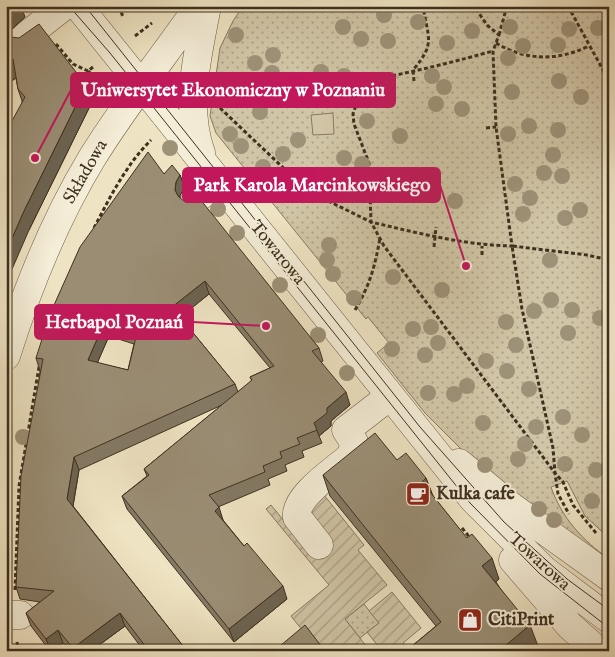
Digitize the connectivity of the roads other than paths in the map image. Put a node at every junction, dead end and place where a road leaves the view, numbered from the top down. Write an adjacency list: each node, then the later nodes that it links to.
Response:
1 (64, 6): 5 (street)
2 (78, 6): 6 (street, Towarowa)
3 (199, 6): 6 (street, Składowa)
4 (207, 6): 7 (street)
5 (22, 39)
6 (143, 85): 7 (street, Towarowa); 9 (street, Składowa)
7 (212, 172): 8 (street); 11 (street, Towarowa)
8 (195, 200)
9 (11, 323): 10 (street, Składowa)
10 (6, 356)
11 (390, 396): 12 (street, Towarowa); 13 (street)
12 (417, 430): 14 (street, Towarowa); 15 (street, Towarowa); 16 (street, Towarowa)
13 (319, 545)
14 (609, 577)
15 (609, 619): 16 (street)
16 (591, 649)

